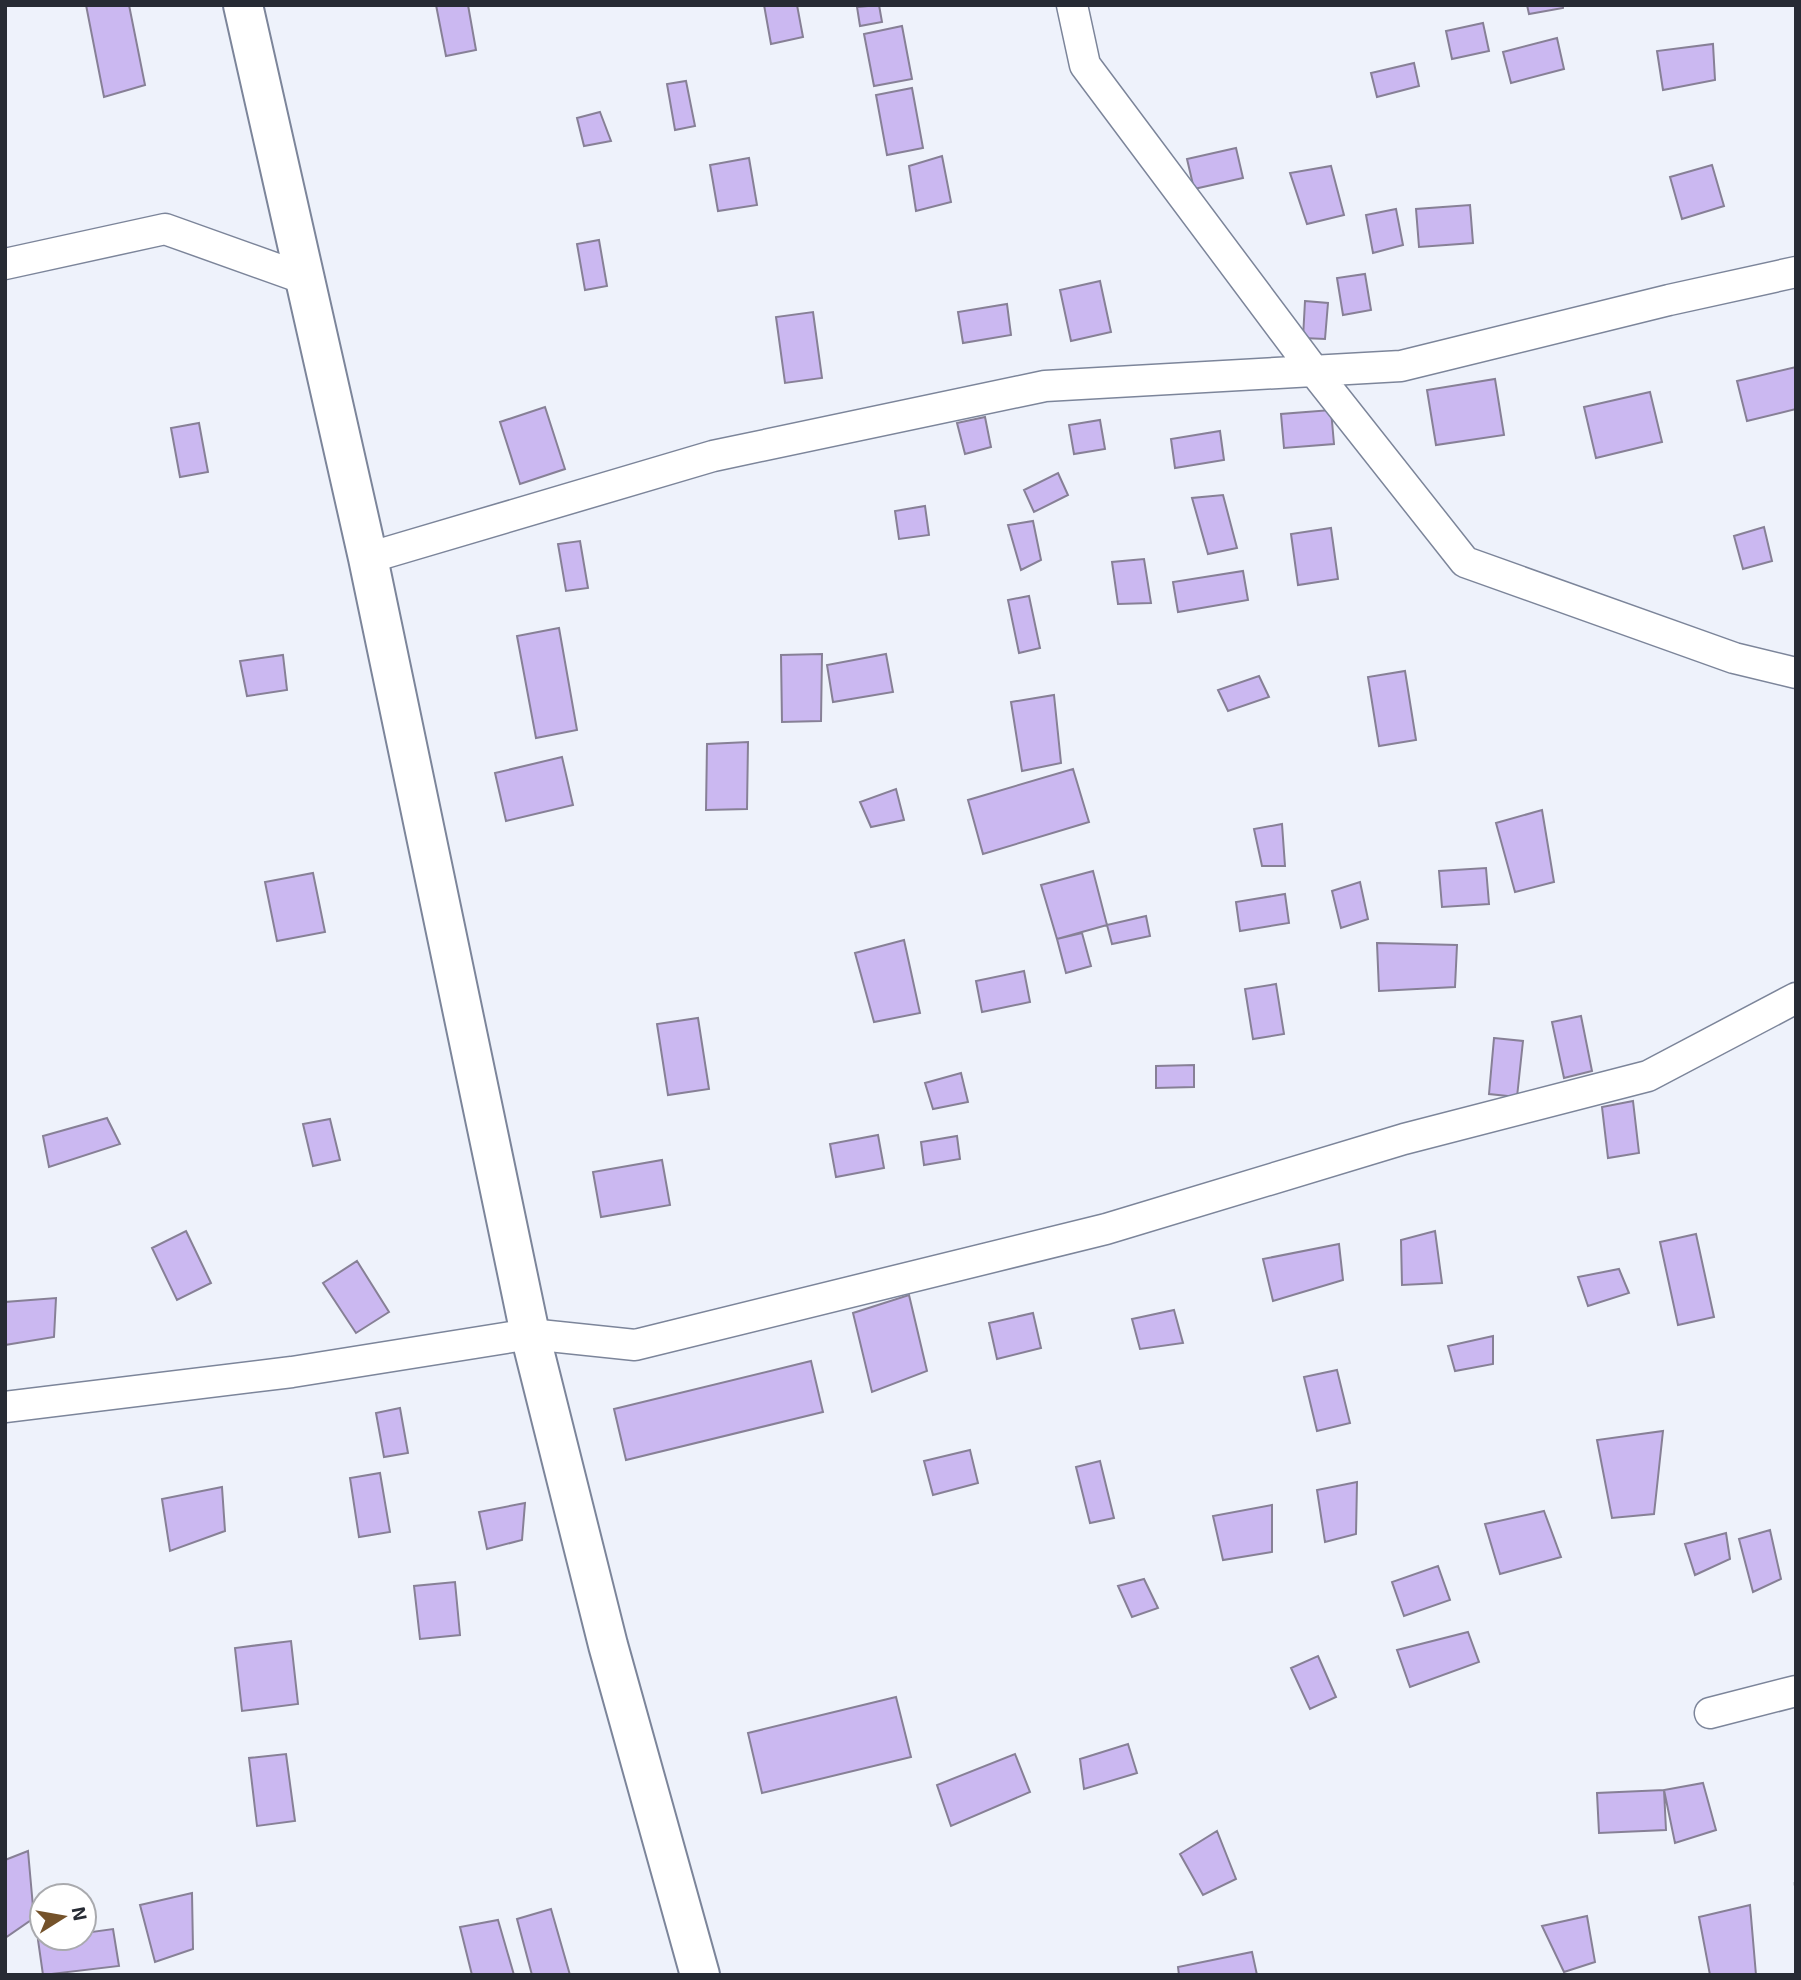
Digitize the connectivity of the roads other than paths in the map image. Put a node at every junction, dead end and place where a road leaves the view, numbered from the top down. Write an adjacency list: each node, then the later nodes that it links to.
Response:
1 (243, 5): 5 (main road)
2 (1072, 5): 6 (street)
3 (5, 264): 5 (street)
4 (1796, 272): 6 (street)
5 (308, 280): 7 (main road)
6 (1314, 372): 7 (street); 8 (street)
7 (368, 558): 10 (main road)
8 (1796, 673)
9 (1796, 998): 10 (street)
10 (530, 1334): 11 (street); 14 (main road)
11 (5, 1407)
12 (1796, 1691): 13 (street)
13 (1710, 1713)
14 (700, 1975)

